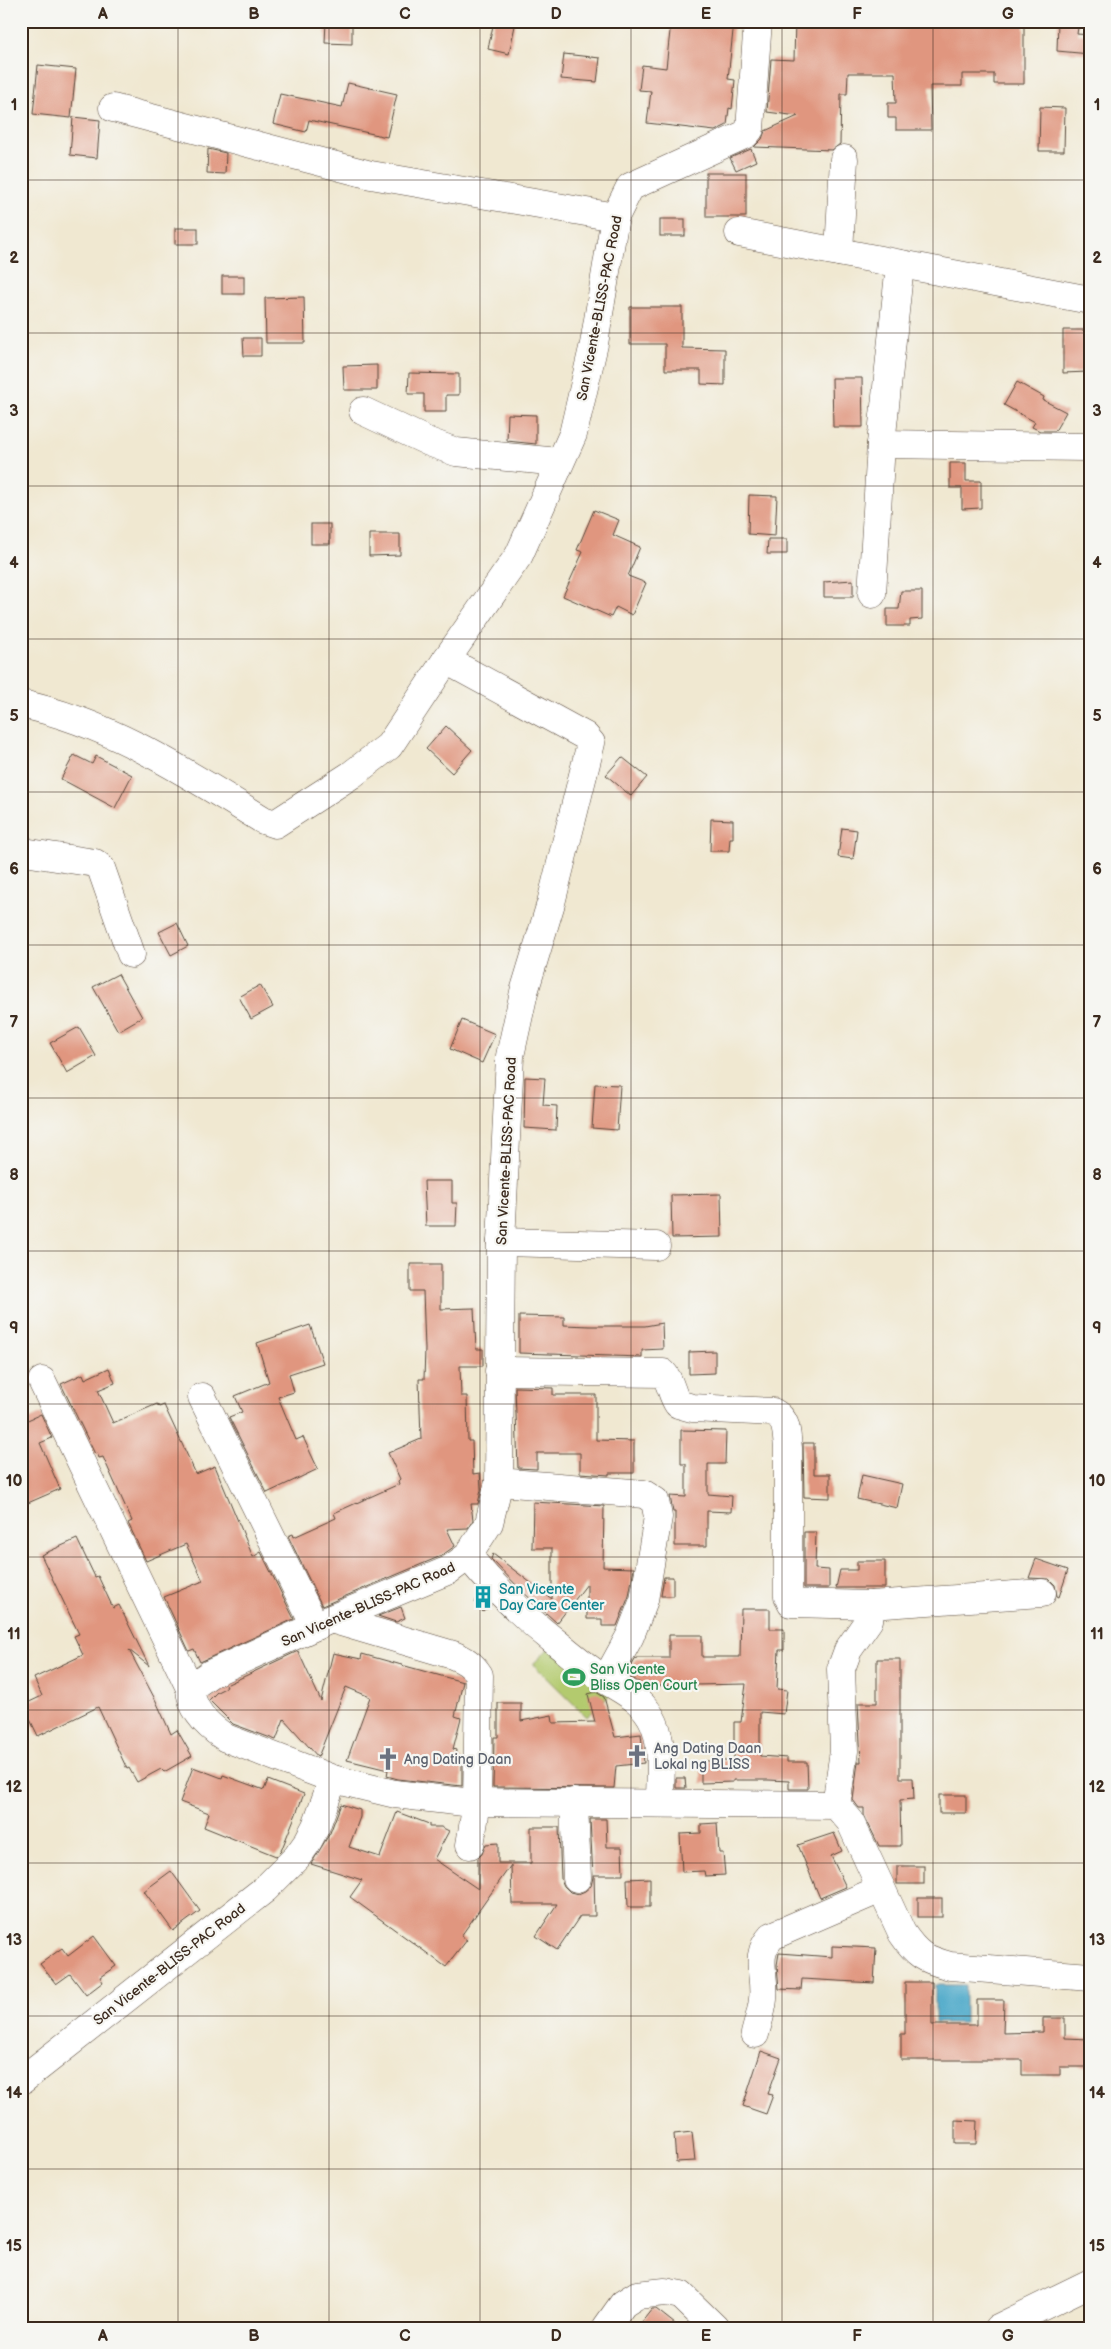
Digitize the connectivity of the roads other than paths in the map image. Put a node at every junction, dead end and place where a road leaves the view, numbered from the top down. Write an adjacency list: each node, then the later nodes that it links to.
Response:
1 (758, 21): 4 (street, San Vicente-BLISS-PAC Road)
2 (113, 108): 4 (street)
3 (844, 159): 6 (street)
4 (614, 216): 12 (street, San Vicente-BLISS-PAC Road)
5 (739, 233): 6 (street)
6 (839, 252): 7 (street)
7 (900, 264): 8 (street); 10 (street)
8 (1090, 300)
9 (363, 411): 12 (street)
10 (881, 444): 11 (street); 13 (street)
11 (1085, 447)
12 (559, 462): 14 (street, San Vicente-BLISS-PAC Road)
13 (872, 594)
14 (446, 660): 15 (street); 18 (street, San Vicente-BLISS-PAC Road)
15 (21, 704)
16 (21, 848): 17 (street)
17 (130, 954)
18 (501, 1242): 19 (street); 20 (street, San Vicente-BLISS-PAC Road)
19 (656, 1246)
20 (499, 1371): 23 (street, San Vicente-BLISS-PAC Road); 26 (street)
21 (42, 1381): 29 (street)
22 (202, 1397): 27 (street)
23 (499, 1482): 24 (street, San Vicente-BLISS-PAC Road); 28 (street)
24 (468, 1556): 27 (street, San Vicente-BLISS-PAC Road); 28 (street)
25 (1042, 1594): 26 (street)
26 (871, 1605): 34 (street)
27 (323, 1623): 29 (street, San Vicente-BLISS-PAC Road); 31 (street)
28 (606, 1680): 33 (street)
29 (190, 1688): 30 (street)
30 (333, 1779): 31 (street); 40 (street, San Vicente-BLISS-PAC Road)
31 (477, 1802): 32 (street); 35 (street)
32 (574, 1802): 33 (street); 36 (street)
33 (660, 1802): 34 (street)
34 (836, 1805): 37 (street)
35 (470, 1845)
36 (577, 1878)
37 (881, 1889): 38 (street); 39 (street)
38 (1090, 1977)
39 (755, 2034)
40 (21, 2081)
41 (1090, 2283): 44 (street)
42 (606, 2328): 43 (street)
43 (715, 2328)
44 (998, 2328)

